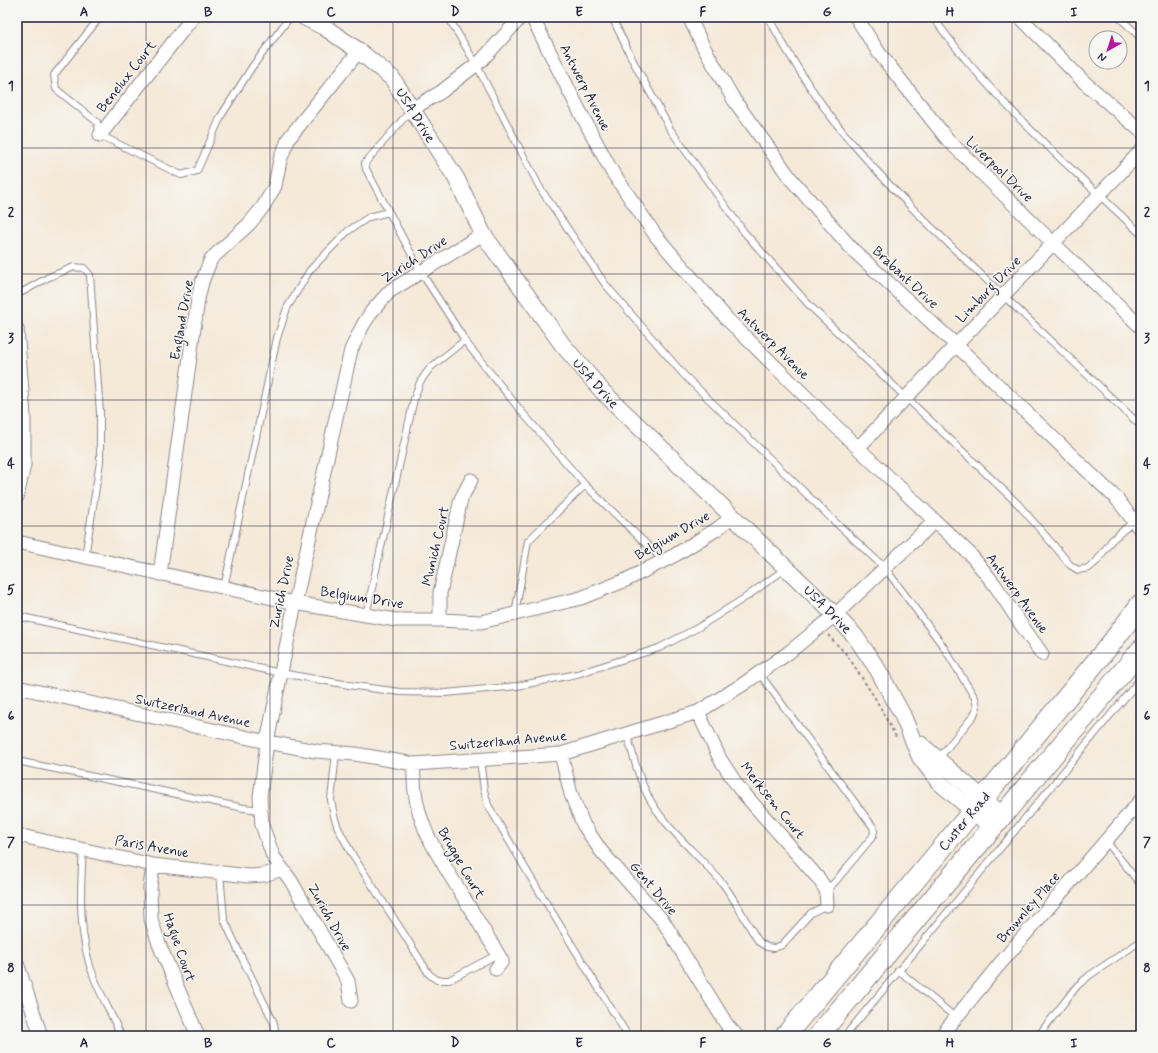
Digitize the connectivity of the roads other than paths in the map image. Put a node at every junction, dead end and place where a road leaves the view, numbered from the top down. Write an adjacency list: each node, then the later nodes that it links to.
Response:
1 (100, 17): 20 (lane)
2 (192, 17): 20 (street, Benelux Court)
3 (290, 17): 20 (lane)
4 (304, 17): 16 (street, USA Drive)
5 (448, 17): 17 (lane)
6 (521, 17): 17 (street)
7 (532, 17): 36 (street, Antwerp Avenue)
8 (612, 17): 34 (lane)
9 (689, 17): 33 (street, Brabant Drive)
10 (768, 17): 29 (lane)
11 (856, 17): 26 (street, Liverpool Drive)
12 (933, 17): 22 (lane)
13 (1020, 17): 19 (street)
14 (1119, 17): 15 (lane)
15 (1141, 38)
16 (359, 51): 18 (street, USA Drive); 48 (street, England Drive)
17 (476, 64): 18 (street); 47 (lane)
18 (412, 109): 23 (lane); 24 (street, USA Drive)
19 (1141, 131)
20 (100, 135)
21 (1141, 151): 22 (street, Limburg Drive)
22 (1100, 195): 25 (lane); 26 (street, Limburg Drive)
23 (389, 212): 27 (lane); 49 (lane)
24 (484, 234): 27 (street, Zurich Drive); 40 (street, USA Drive)
25 (1141, 234)
26 (1054, 244): 29 (street, Limburg Drive); 30 (street, Liverpool Drive)
27 (421, 272): 32 (lane); 50 (street, Zurich Drive)
28 (17, 295): 44 (lane)
29 (1004, 296): 33 (street, Limburg Drive); 35 (lane)
30 (1141, 327)
31 (17, 329): 39 (street)
32 (465, 340): 38 (lane); 53 (lane)
33 (956, 345): 34 (street, Limburg Drive); 42 (street, Brabant Drive)
34 (906, 398): 36 (street, Limburg Drive); 42 (lane)
35 (1141, 426)
36 (858, 448): 41 (street, Antwerp Avenue)
37 (471, 480): 56 (street, Munich Court)
38 (585, 486): 45 (lane); 52 (lane)
39 (17, 497)
40 (732, 516): 45 (street, Belgium Drive); 46 (street, USA Drive)
41 (935, 521): 47 (street, Switzerland Avenue); 58 (street, Antwerp Avenue)
42 (1137, 525)
43 (17, 542): 44 (street, Belgium Drive)
44 (85, 557): 48 (street, Belgium Drive)
45 (664, 561): 52 (street, Belgium Drive)
46 (786, 568): 54 (street, USA Drive); 59 (lane)
47 (885, 568): 54 (street, Switzerland Avenue); 70 (lane)
48 (160, 574): 49 (street, Belgium Drive)
49 (224, 588): 50 (street, Belgium Drive)
50 (295, 603): 53 (street, Belgium Drive); 59 (street, Zurich Drive)
51 (1141, 604): 74 (main road, Custer Road)
52 (515, 614): 56 (street, Belgium Drive)
53 (366, 615): 56 (street, Belgium Drive)
54 (835, 615): 60 (street, Switzerland Avenue); 65 (street, USA Drive)
55 (17, 616): 59 (lane)
56 (440, 620)
57 (1141, 650): 76 (main road, Custer Road)
58 (1042, 654)
59 (281, 673): 66 (street, Zurich Drive)
60 (759, 673): 63 (street, Switzerland Avenue); 84 (lane)
61 (1141, 680): 90 (lane)
62 (17, 687): 66 (street, Switzerland Avenue)
63 (698, 712): 64 (street, Switzerland Avenue); 84 (street, Merksem Court)
64 (627, 734): 68 (street, Switzerland Avenue); 85 (lane)
65 (904, 737): 70 (street, USA Drive); 74 (street, USA Drive)
66 (267, 742): 67 (street, Switzerland Avenue); 75 (street, Zurich Drive)
67 (336, 753): 72 (street, Switzerland Avenue); 87 (lane)
68 (561, 754): 69 (street, Switzerland Avenue); 93 (street, Gent Drive)
69 (480, 760): 72 (street, Switzerland Avenue); 98 (lane)
70 (937, 760): 74 (street, USA Drive)
71 (17, 761): 75 (lane)
72 (414, 764): 87 (street, Brugge Court)
73 (1141, 800): 78 (street, Brownley Place)
74 (978, 805): 76 (street, USA Drive); 99 (main road, Custer Road)
75 (261, 810): 81 (street, Zurich Drive)
76 (998, 822): 100 (main road, Custer Road)
77 (17, 835): 79 (street, Paris Avenue)
78 (1106, 841): 83 (lane); 92 (street, Brownley Place)
79 (83, 849): 80 (street, Paris Avenue); 95 (lane)
80 (153, 865): 82 (street, Paris Avenue); 96 (street, Hague Court)
81 (282, 870): 82 (street, Paris Avenue); 91 (street, Zurich Drive)
82 (220, 873): 97 (lane)
83 (1141, 885)
84 (826, 890): 85 (street)
85 (828, 905)
86 (1141, 941): 103 (lane)
87 (498, 954): 89 (street)
88 (17, 963): 94 (street)
89 (496, 969)
90 (898, 970): 92 (lane); 101 (lane)
91 (351, 1001)
92 (956, 1018): 102 (street, Brownley Place)
93 (729, 1034)
94 (40, 1036)
95 (121, 1036)
96 (198, 1036)
97 (276, 1036)
98 (628, 1036)
99 (785, 1036)
100 (818, 1036)
101 (845, 1036)
102 (941, 1036)
103 (1038, 1036)

